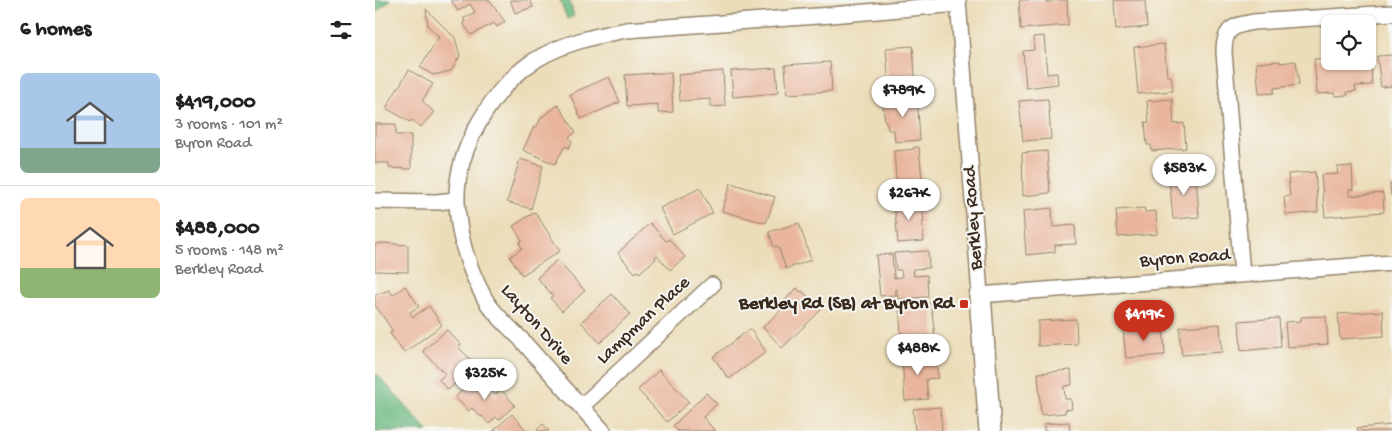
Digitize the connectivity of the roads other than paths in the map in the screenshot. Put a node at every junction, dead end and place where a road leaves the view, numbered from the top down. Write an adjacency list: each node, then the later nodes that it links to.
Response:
1 (958, 2): 3 (street, Layton Drive); 8 (street, Berkley Road)
2 (1392, 13): 6 (street)
3 (456, 200): 4 (street); 9 (street, Layton Drive)
4 (375, 201)
5 (1392, 263): 6 (street, Byron Road)
6 (1242, 275): 8 (street, Byron Road)
7 (712, 285): 9 (street, Lampman Place)
8 (980, 295): 11 (street, Berkley Road)
9 (581, 406): 10 (street, Layton Drive)
10 (603, 431)
11 (990, 431)

